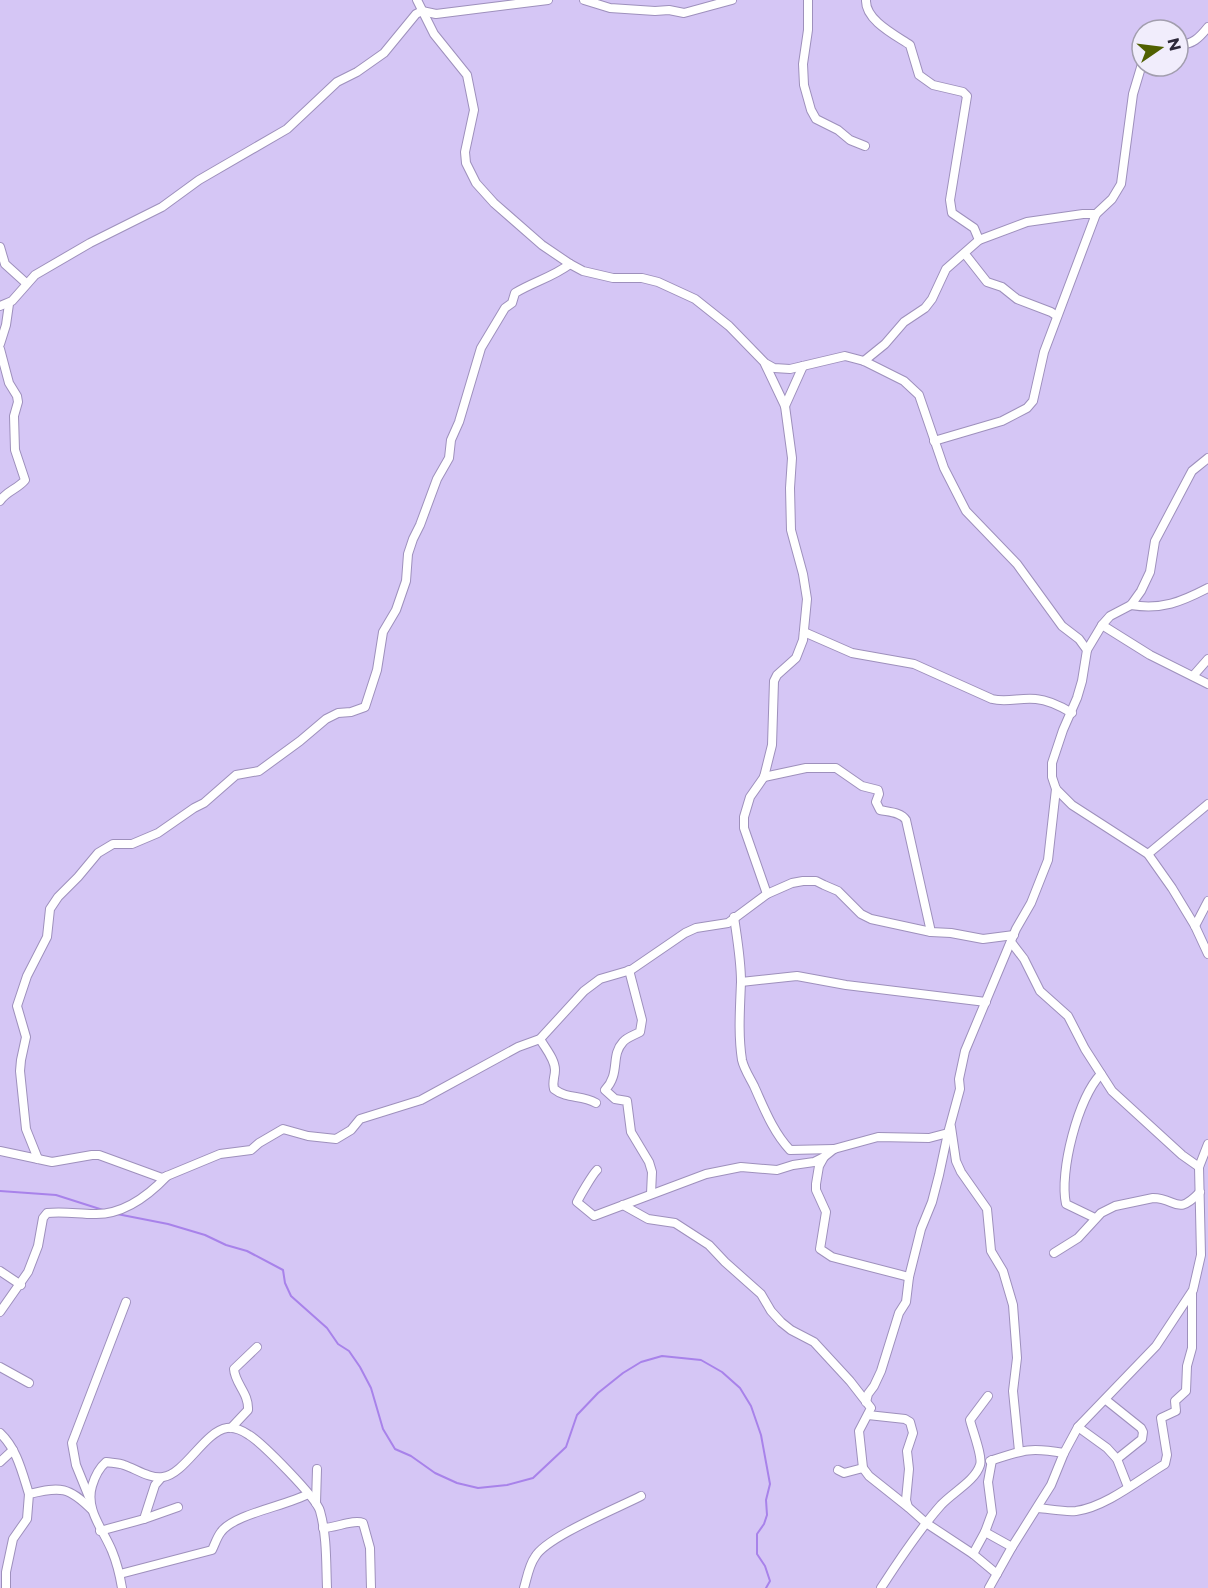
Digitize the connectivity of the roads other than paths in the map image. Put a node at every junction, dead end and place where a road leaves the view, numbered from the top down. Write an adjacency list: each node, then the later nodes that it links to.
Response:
1 (417, 0): 7 (street)
2 (549, 0): 7 (street)
3 (584, 0): 4 (street)
4 (732, 0)
5 (808, 0): 11 (street)
6 (866, 0): 13 (street)
7 (422, 11): 16 (street); 17 (street)
8 (1208, 27): 9 (street)
9 (1190, 42)
10 (1138, 78): 12 (street)
11 (865, 146)
12 (1096, 214): 13 (street); 19 (street)
13 (980, 240): 15 (street)
14 (0, 247): 17 (street)
15 (965, 254): 19 (street); 22 (street)
16 (570, 264): 23 (street); 61 (street)
17 (27, 283): 18 (street)
18 (4, 304): 20 (street)
19 (1057, 316): 26 (street)
20 (0, 344)
21 (0, 349): 28 (street)
22 (864, 361): 24 (street); 26 (street)
23 (765, 363): 24 (street); 25 (street)
24 (802, 366): 25 (street)
25 (785, 406): 32 (street)
26 (934, 441): 33 (street)
27 (1208, 458): 30 (street)
28 (0, 501)
29 (1208, 588): 30 (street)
30 (1131, 605): 31 (street)
31 (1102, 625): 33 (street); 35 (street)
32 (804, 632): 37 (street); 38 (street)
33 (1086, 650): 37 (street)
34 (1208, 659): 35 (street)
35 (1193, 676): 36 (street)
36 (1208, 684)
37 (1072, 713): 39 (street)
38 (764, 777): 42 (street); 46 (street)
39 (1056, 789): 41 (street); 47 (street)
40 (1208, 804): 41 (street)
41 (1148, 854): 45 (street)
42 (767, 894): 44 (street); 46 (street)
43 (1208, 901): 45 (street)
44 (734, 917): 50 (street); 51 (street)
45 (1195, 926): 48 (street)
46 (931, 932): 47 (street)
47 (1012, 938): 52 (street); 54 (street)
48 (1205, 941): 49 (street)
49 (1208, 954)
50 (629, 970): 53 (street); 66 (street)
51 (741, 982): 52 (street); 58 (street)
52 (986, 1002): 56 (street)
53 (540, 1039): 55 (street); 64 (street)
54 (1101, 1074): 62 (street); 68 (street)
55 (596, 1102)
56 (949, 1128): 58 (street); 72 (street); 88 (street)
57 (1208, 1144): 62 (street)
58 (834, 1149): 60 (street)
59 (0, 1151): 61 (street)
60 (824, 1158): 66 (street); 72 (street)
61 (38, 1159): 64 (street)
62 (1199, 1167): 65 (street)
63 (597, 1170): 67 (street)
64 (167, 1176): 73 (street)
65 (1200, 1192): 68 (street); 70 (street)
66 (651, 1194): 67 (street)
67 (623, 1205): 82 (street)
68 (1095, 1218): 69 (street)
69 (1054, 1253)
70 (1204, 1263): 74 (street)
71 (0, 1271): 73 (street)
72 (909, 1277): 82 (street)
73 (21, 1285): 76 (street)
74 (1192, 1294): 81 (street); 98 (street)
75 (126, 1302): 101 (street)
76 (0, 1312)
77 (257, 1347): 85 (street)
78 (0, 1367): 79 (street)
79 (29, 1383)
80 (988, 1396): 93 (street)
81 (1106, 1400): 84 (street); 91 (street)
82 (866, 1402): 83 (street)
83 (868, 1415): 94 (street); 104 (street)
84 (1078, 1427): 89 (street); 91 (street)
85 (231, 1428): 97 (street); 100 (street)
86 (0, 1433): 87 (street)
87 (13, 1450): 92 (street); 99 (street)
88 (1019, 1451): 89 (street); 90 (street)
89 (1064, 1453): 106 (street)
90 (993, 1460): 93 (street); 112 (street)
91 (1117, 1460): 98 (street)
92 (0, 1462)
93 (981, 1464): 109 (street)
94 (863, 1468): 96 (street); 104 (street)
95 (316, 1469): 103 (street)
96 (838, 1470)
97 (162, 1478): 101 (street); 108 (street)
98 (1128, 1487): 106 (street)
99 (29, 1494): 107 (street); 117 (street)
100 (308, 1494): 103 (street); 115 (street)
101 (89, 1497): 107 (street)
102 (641, 1497): 121 (street)
103 (316, 1503): 110 (street)
104 (908, 1506): 109 (street)
105 (178, 1507): 108 (street)
106 (1038, 1508): 113 (street)
107 (93, 1511): 111 (street)
108 (144, 1519): 111 (street)
109 (926, 1523): 114 (street); 122 (street)
110 (323, 1528): 119 (street); 120 (street)
111 (100, 1531): 115 (street)
112 (985, 1532): 113 (street); 114 (street)
113 (1012, 1547): 116 (street)
114 (973, 1554): 116 (street)
115 (120, 1574): 118 (street)
116 (997, 1574): 123 (street)
117 (6, 1588)
118 (122, 1588)
119 (327, 1588)
120 (371, 1588)
121 (524, 1588)
122 (880, 1588)
123 (989, 1588)

